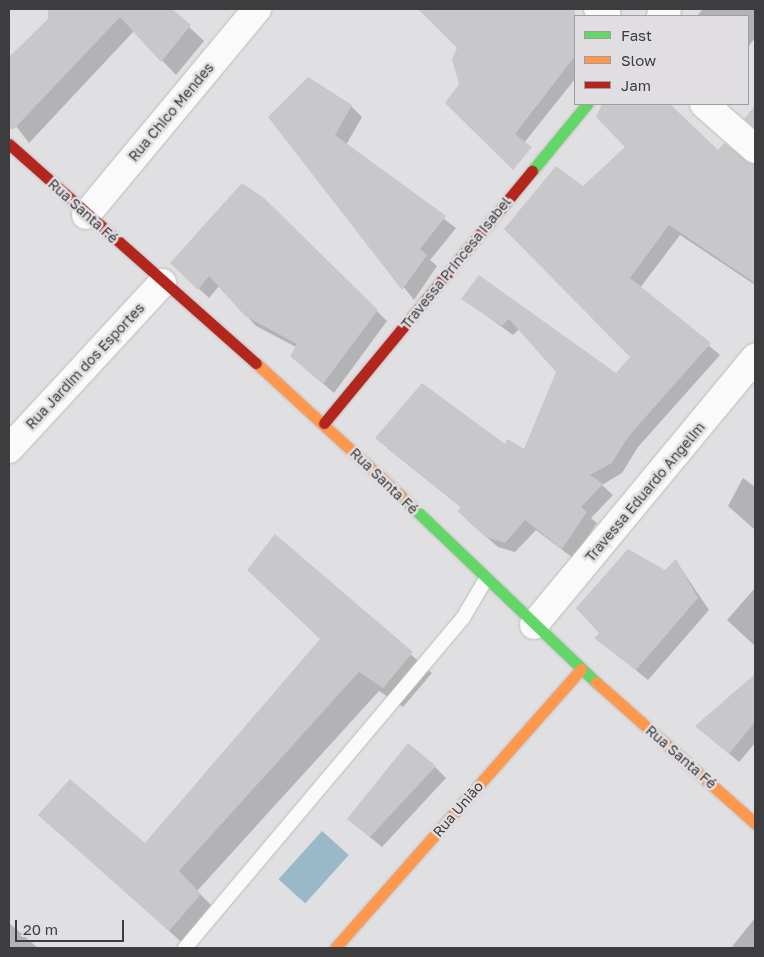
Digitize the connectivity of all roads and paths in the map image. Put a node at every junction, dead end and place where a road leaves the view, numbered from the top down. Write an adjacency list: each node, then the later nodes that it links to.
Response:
1 (257, 9): 6 (street, Rua Chico Mendes)
2 (586, 105): 9 (street, Travessa Princesa Isabel)
3 (705, 105): 5 (street)
4 (9, 144): 6 (street, Rua Santa Fé)
5 (755, 149)
6 (86, 215): 7 (street, Rua Santa Fé)
7 (162, 283): 9 (street, Rua Santa Fé); 10 (street, Rua Jardim dos Esportes)
8 (755, 358): 12 (street, Travessa Eduardo Angelim)
9 (324, 423): 11 (street, Rua Santa Fé)
10 (9, 449)
11 (486, 579): 12 (street, Rua Santa Fé); 15 (lane)
12 (534, 625): 13 (street, Rua Santa Fé)
13 (581, 669): 14 (street, Rua Santa Fé); 16 (street, Rua União)
14 (755, 824)
15 (185, 948)
16 (335, 948)

